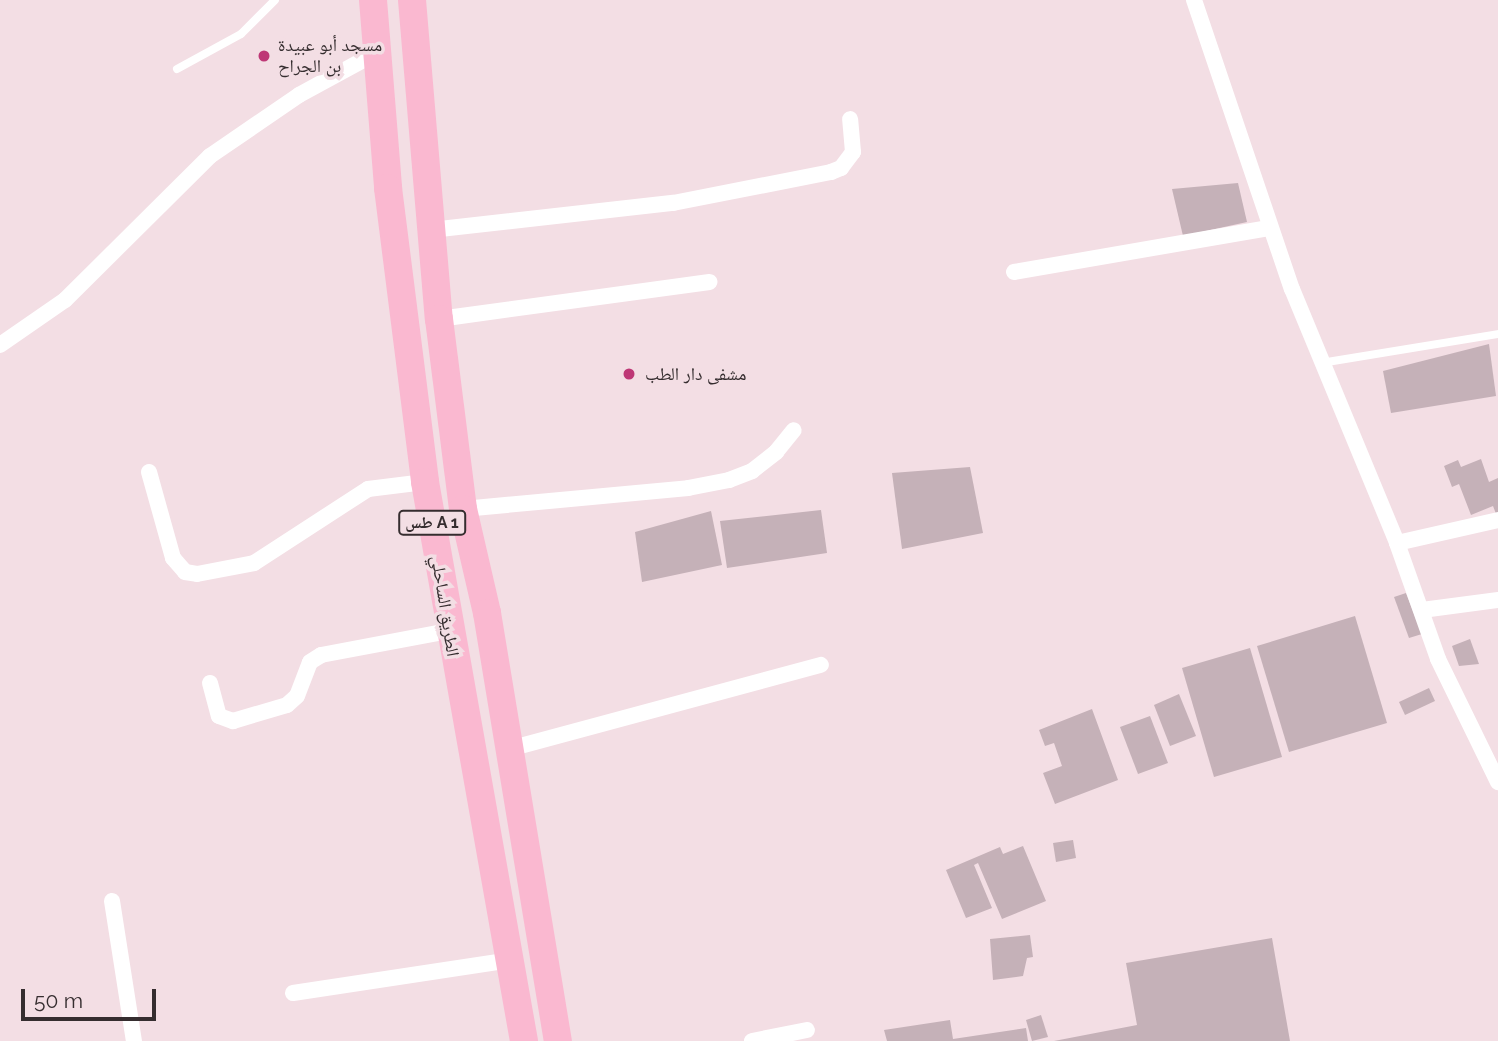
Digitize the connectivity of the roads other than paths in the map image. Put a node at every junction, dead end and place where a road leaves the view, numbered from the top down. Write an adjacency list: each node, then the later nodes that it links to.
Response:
1 (275, 0): 6 (lane)
2 (373, 0): 5 (highway, الطريق الساحلي / طس A 1)
3 (412, 0): 9 (highway, الطريق الساحلي / طس A 1)
4 (1194, 0): 8 (street)
5 (376, 53): 14 (street); 18 (highway, الطريق الساحلي / طس A 1)
6 (177, 69)
7 (850, 119): 9 (street)
8 (1270, 228): 10 (street); 15 (street)
9 (430, 230): 12 (highway, الطريق الساحلي / طس A 1)
10 (1014, 272)
11 (709, 282): 12 (street)
12 (439, 319): 19 (highway, الطريق الساحلي / طس A 1)
13 (1498, 334): 15 (lane)
14 (0, 345)
15 (1321, 363): 21 (street)
16 (794, 430): 19 (street)
17 (149, 472): 18 (street)
18 (425, 482): 24 (highway, الطريق الساحلي / طس A 1)
19 (463, 509): 27 (highway, الطريق الساحلي / طس A 1)
20 (1498, 520): 21 (street)
21 (1397, 543): 23 (street)
22 (1498, 600): 23 (street)
23 (1422, 610): 28 (street)
24 (448, 631): 26 (street); 30 (highway, الطريق الساحلي / طس A 1)
25 (821, 665): 27 (street)
26 (209, 682)
27 (509, 749): 35 (highway, الطريق الساحلي / طس A 1)
28 (1498, 782)
29 (112, 901): 33 (street)
30 (510, 960): 31 (street); 34 (highway, الطريق الساحلي / طس A 1)
31 (293, 993)
32 (807, 1030): 36 (street)
33 (134, 1041)
34 (524, 1041)
35 (558, 1041)
36 (752, 1041)

